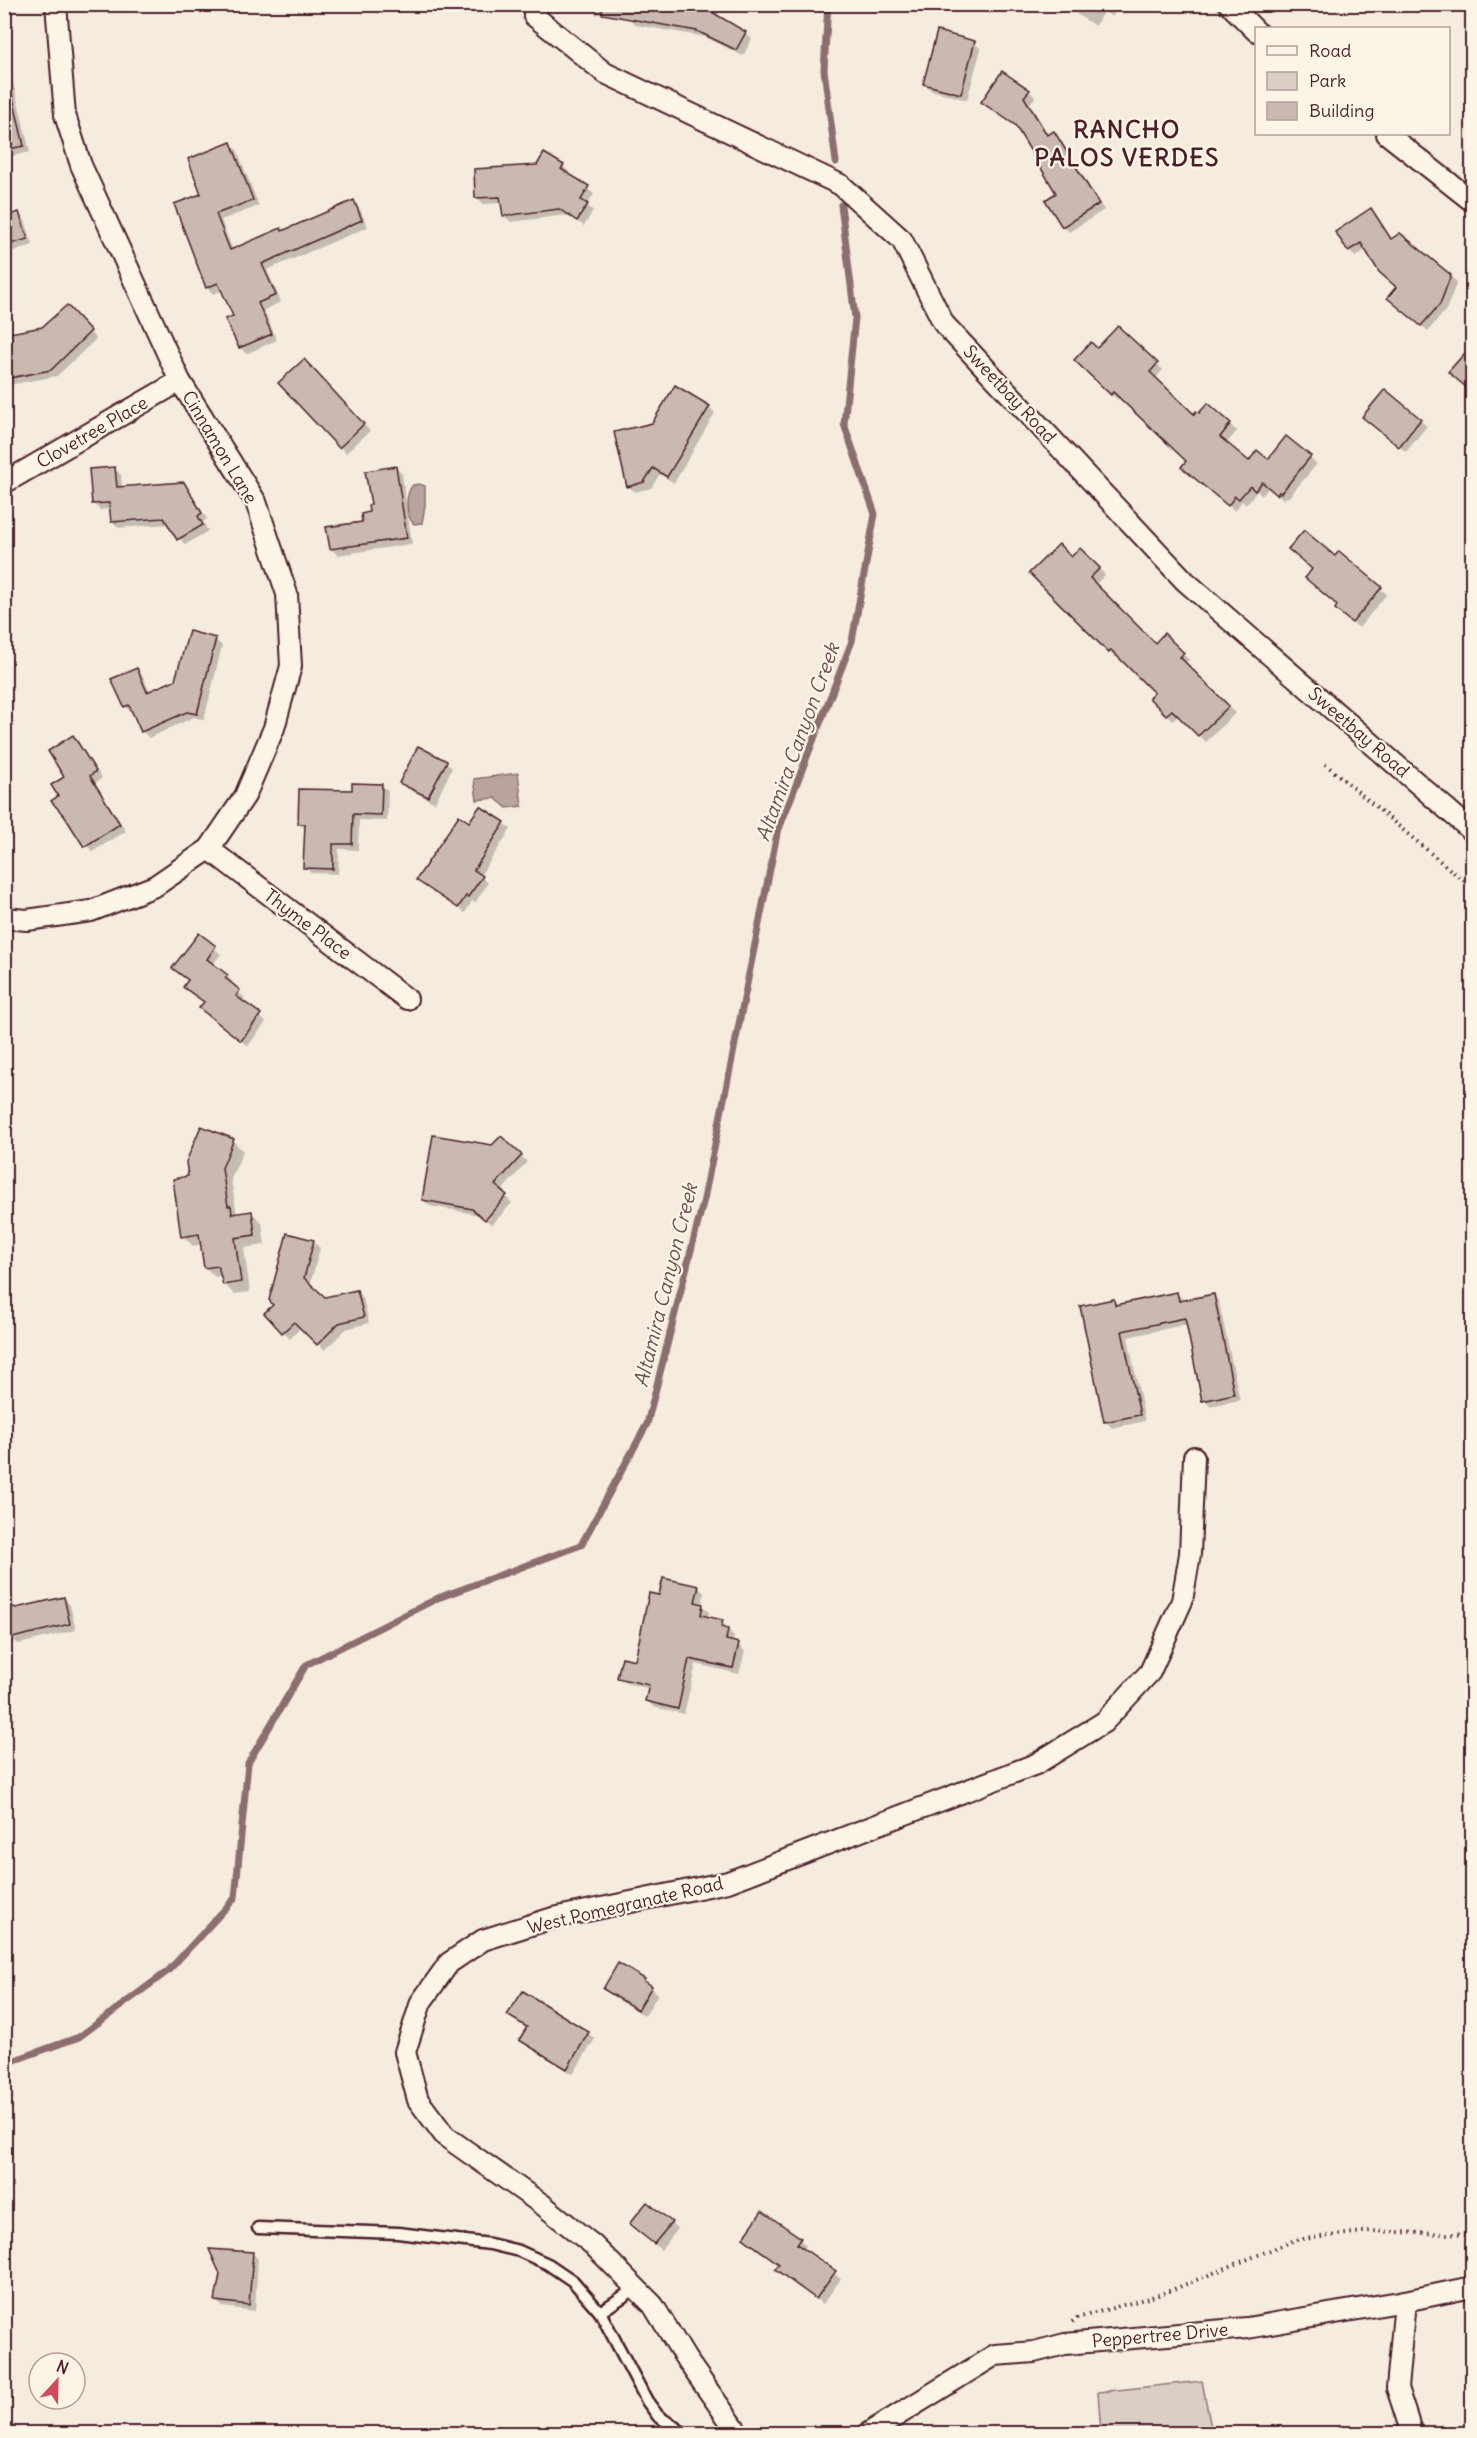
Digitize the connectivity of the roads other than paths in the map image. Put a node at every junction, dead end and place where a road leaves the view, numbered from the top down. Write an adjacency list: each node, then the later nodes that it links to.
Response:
1 (56, 4): 7 (street, Cinnamon Lane)
2 (534, 4): 9 (street, Sweetbay Road)
3 (1229, 4): 4 (street)
4 (1255, 29)
5 (1388, 135): 6 (street)
6 (1473, 201)
7 (180, 381): 8 (street, Clovetree Place); 10 (street, Cinnamon Lane)
8 (4, 483)
9 (1473, 831)
10 (209, 849): 11 (street, Cinnamon Lane); 12 (street, Thyme Place)
11 (4, 918)
12 (407, 999)
13 (1194, 1457): 16 (street, West Pomegranate Road)
14 (258, 2228): 18 (lane)
15 (1473, 2287): 17 (street, Peppertree Drive)
16 (636, 2288): 18 (lane); 20 (street, West Pomegranate Road)
17 (1405, 2301): 21 (street, Peppertree Drive); 22 (street)
18 (600, 2312): 19 (lane)
19 (686, 2433)
20 (737, 2433)
21 (867, 2433)
22 (1412, 2433)

